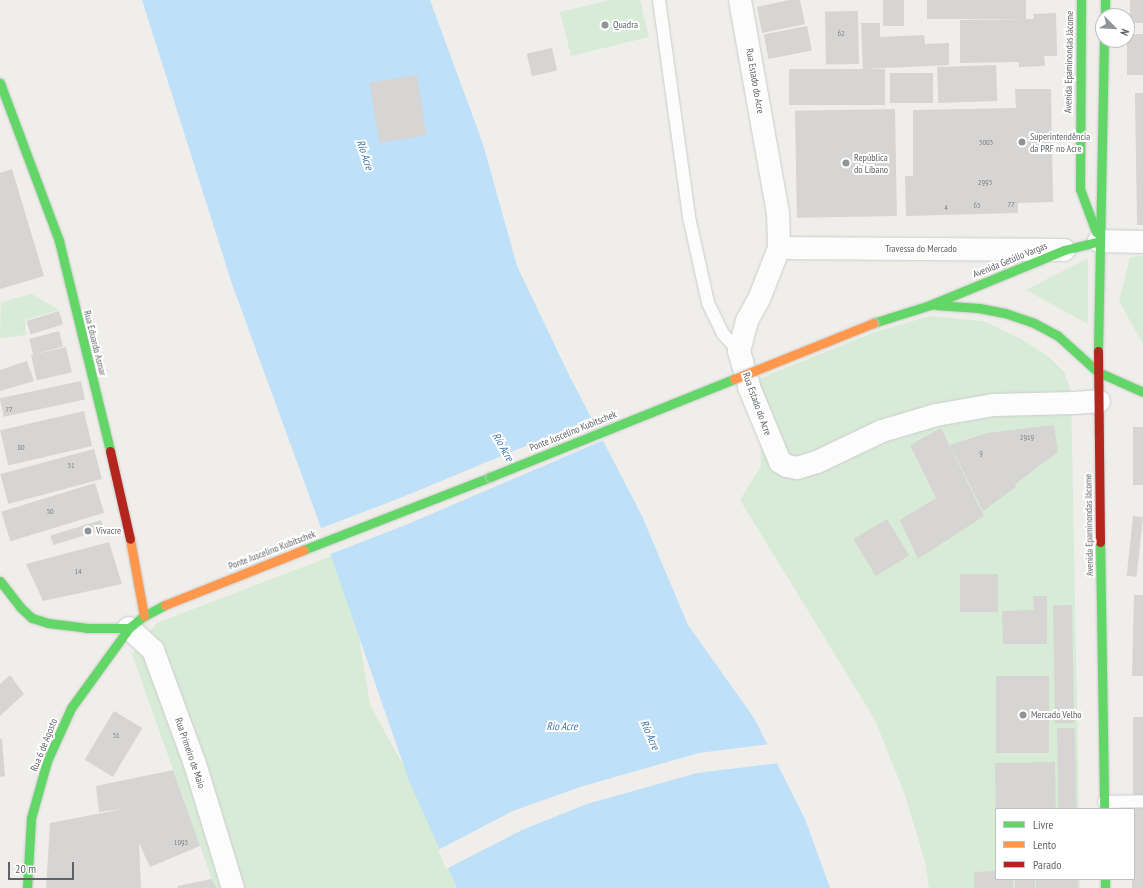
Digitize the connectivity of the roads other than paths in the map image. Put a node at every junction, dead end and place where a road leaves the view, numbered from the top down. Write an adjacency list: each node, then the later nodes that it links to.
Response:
1 (659, 0): 12 (lane)
2 (740, 0): 8 (street, Rua Estado do Acre)
3 (1081, 0): 6 (main road, Avenida Epaminondas Jácome)
4 (1104, 48): 6 (main road, Avenida Epaminondas Jácome)
5 (0, 83): 17 (main road, Rua Eduardo Asmar)
6 (1099, 241): 7 (street); 9 (main road, Avenida Getúlio Vargas); 13 (main road, Avenida Epaminondas Jácome)
7 (1143, 242)
8 (779, 248): 9 (street, Travessa do Mercado); 12 (street, Rua Estado do Acre)
9 (1064, 250): 10 (main road, Avenida Getúlio Vargas)
10 (930, 305): 11 (main road, Avenida Getúlio Vargas); 13 (main road, Avenida Getúlio Vargas)
11 (873, 323): 17 (main road, Ponte Juscelino Kubitschek, bridge)
12 (740, 351): 15 (street, Rua Estado do Acre)
13 (1098, 372): 14 (main road, Avenida Getúlio Vargas); 15 (main road, Avenida Epaminondas Jácome)
14 (1143, 392)
15 (1099, 401): 19 (main road, Avenida Epaminondas Jácome)
16 (0, 581): 17 (main road)
17 (137, 622): 20 (main road, Rua 6 de Agosto); 21 (street, Rua Primeiro de Maio)
18 (1143, 801): 19 (lane)
19 (1104, 805)
20 (27, 888)
21 (233, 888)

